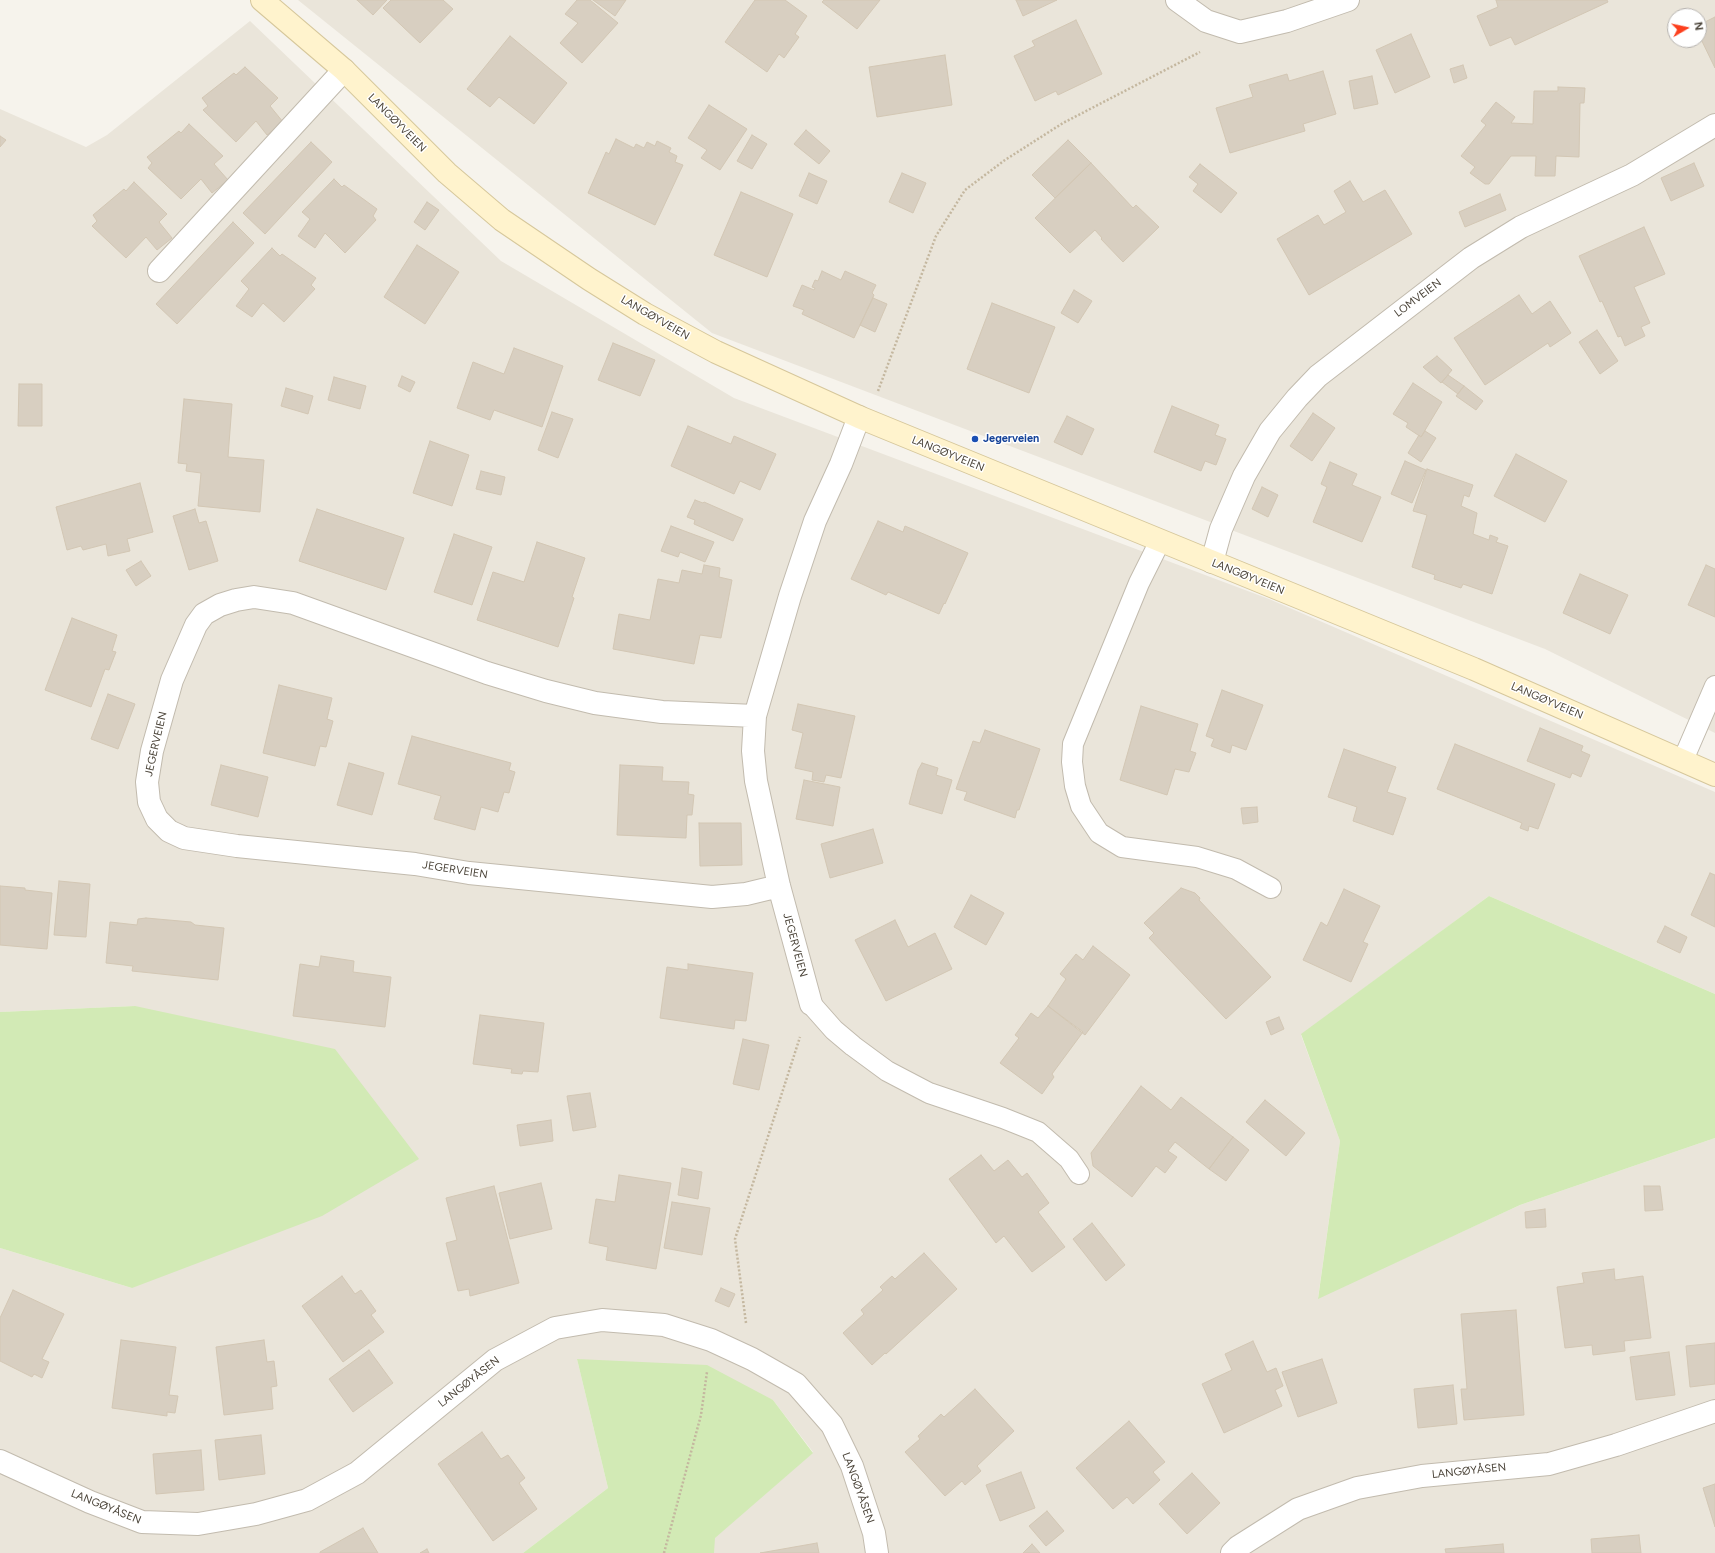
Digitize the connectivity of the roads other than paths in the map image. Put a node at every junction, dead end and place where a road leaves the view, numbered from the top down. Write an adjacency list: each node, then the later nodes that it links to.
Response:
1 (262, 0): 4 (main road, LANGØYVEIEN)
2 (1176, 0): 3 (street)
3 (1348, 0)
4 (344, 70): 6 (street); 7 (main road, LANGØYVEIEN)
5 (1715, 125): 9 (street, LOMVEIEN)
6 (159, 271)
7 (859, 417): 8 (main road, LANGØYVEIEN); 11 (street, JEGERVEIEN)
8 (1160, 541): 9 (main road, LANGØYVEIEN); 15 (lane)
9 (1212, 562): 12 (main road, LANGØYVEIEN)
10 (1715, 686): 12 (lane)
11 (755, 716): 14 (street, JEGERVEIEN); 14 (street, JEGERVEIEN)
12 (1684, 760): 13 (main road, LANGØYVEIEN)
13 (1715, 775)
14 (779, 886): 16 (street, JEGERVEIEN)
15 (1271, 888)
16 (811, 1004): 17 (lane)
17 (1079, 1174)
18 (1715, 1411): 21 (street, LANGØYÅSEN)
19 (0, 1461): 20 (street, LANGØYÅSEN)
20 (877, 1553)
21 (1232, 1553)

